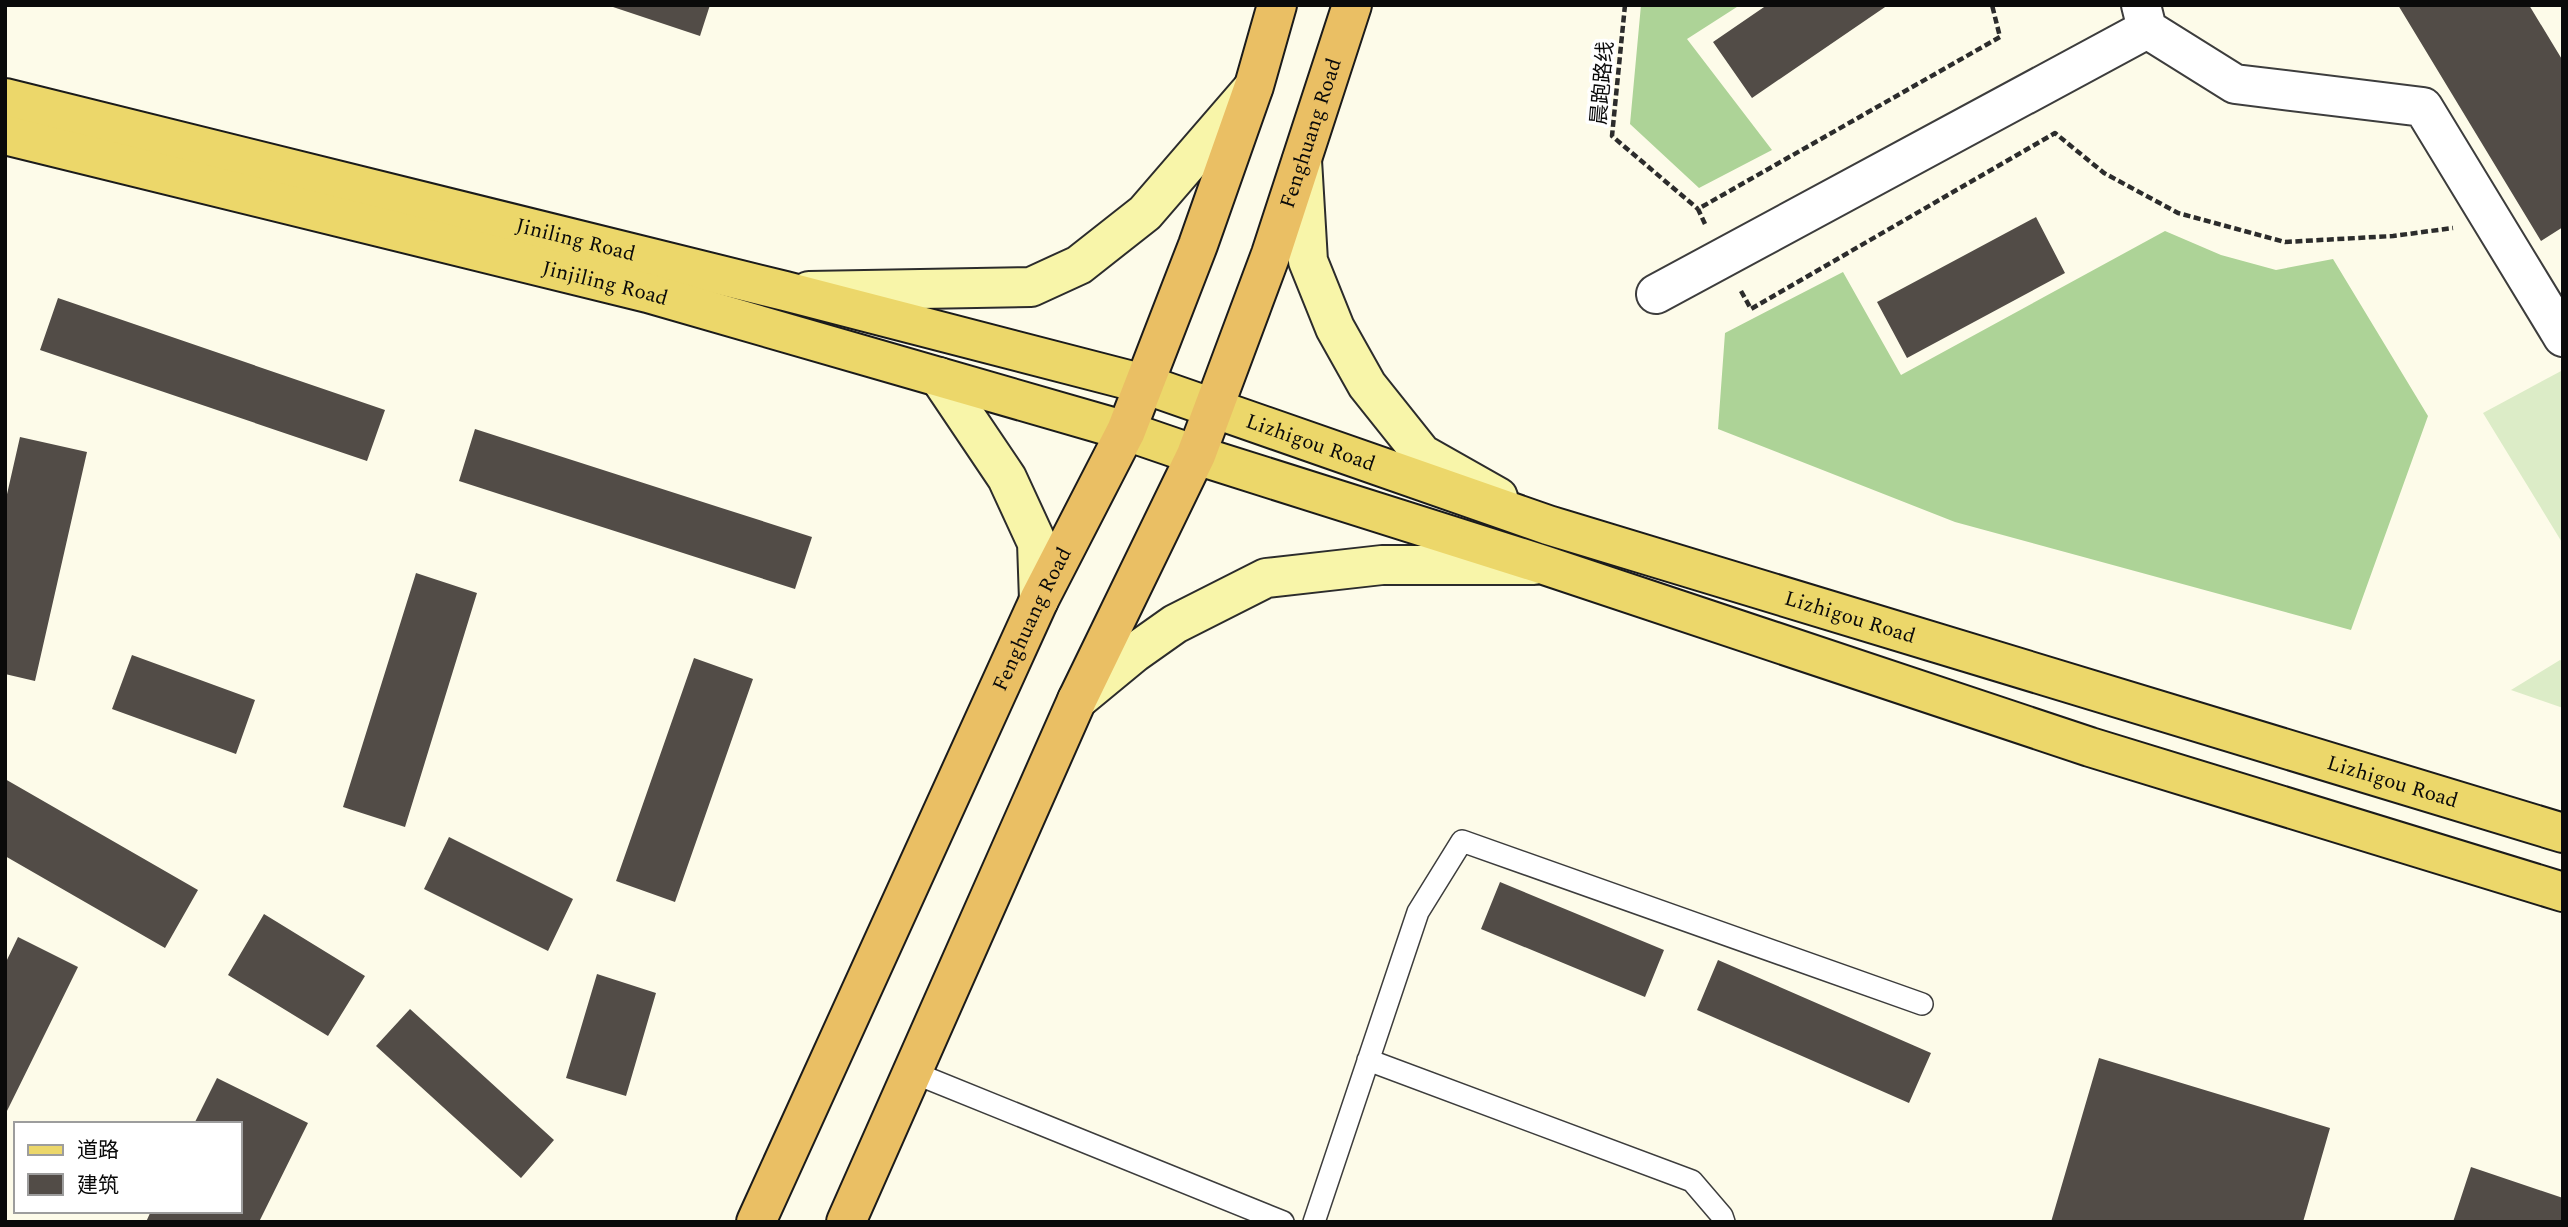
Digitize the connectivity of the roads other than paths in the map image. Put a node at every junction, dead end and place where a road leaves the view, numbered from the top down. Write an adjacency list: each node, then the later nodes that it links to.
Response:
1 (1277, 5): 4 (highway, Fenghuang Road)
2 (1352, 5): 7 (highway, Fenghuang Road)
3 (2144, 17): 9 (street); 10 (street)
4 (1254, 86): 8 (main road); 12 (highway, Fenghuang Road)
5 (5, 98): 8 (main road, Jiniling Road)
6 (5, 135): 11 (main road, Jinjiling Road)
7 (1302, 160): 13 (highway, Fenghuang Road); 16 (main road)
8 (785, 291): 12 (main road, Jiniling Road)
9 (1657, 294)
10 (2563, 337)
11 (939, 377): 14 (main road, Jinjiling Road); 18 (main road)
12 (1144, 384): 13 (main road, Lizhigou Road); 14 (highway, Fenghuang Road)
13 (1214, 410): 15 (highway, Fenghuang Road); 16 (main road, Lizhigou Road)
14 (1126, 430): 15 (main road, Jinjiling Road); 18 (highway, Fenghuang Road)
15 (1196, 455): 17 (main road); 19 (highway, Fenghuang Road)
16 (1548, 525): 20 (main road, Lizhigou Road)
17 (1544, 565): 19 (main road); 21 (main road)
18 (1039, 600): 25 (highway, Fenghuang Road)
19 (1077, 700): 24 (highway, Fenghuang Road)
20 (2563, 832)
21 (2563, 892)
22 (1922, 1004): 23 (lane)
23 (1368, 1060): 28 (lane); 29 (lane)
24 (912, 1072): 26 (highway, Fenghuang Road); 27 (lane)
25 (757, 1222)
26 (846, 1222)
27 (1283, 1222)
28 (1314, 1222)
29 (1724, 1222)

